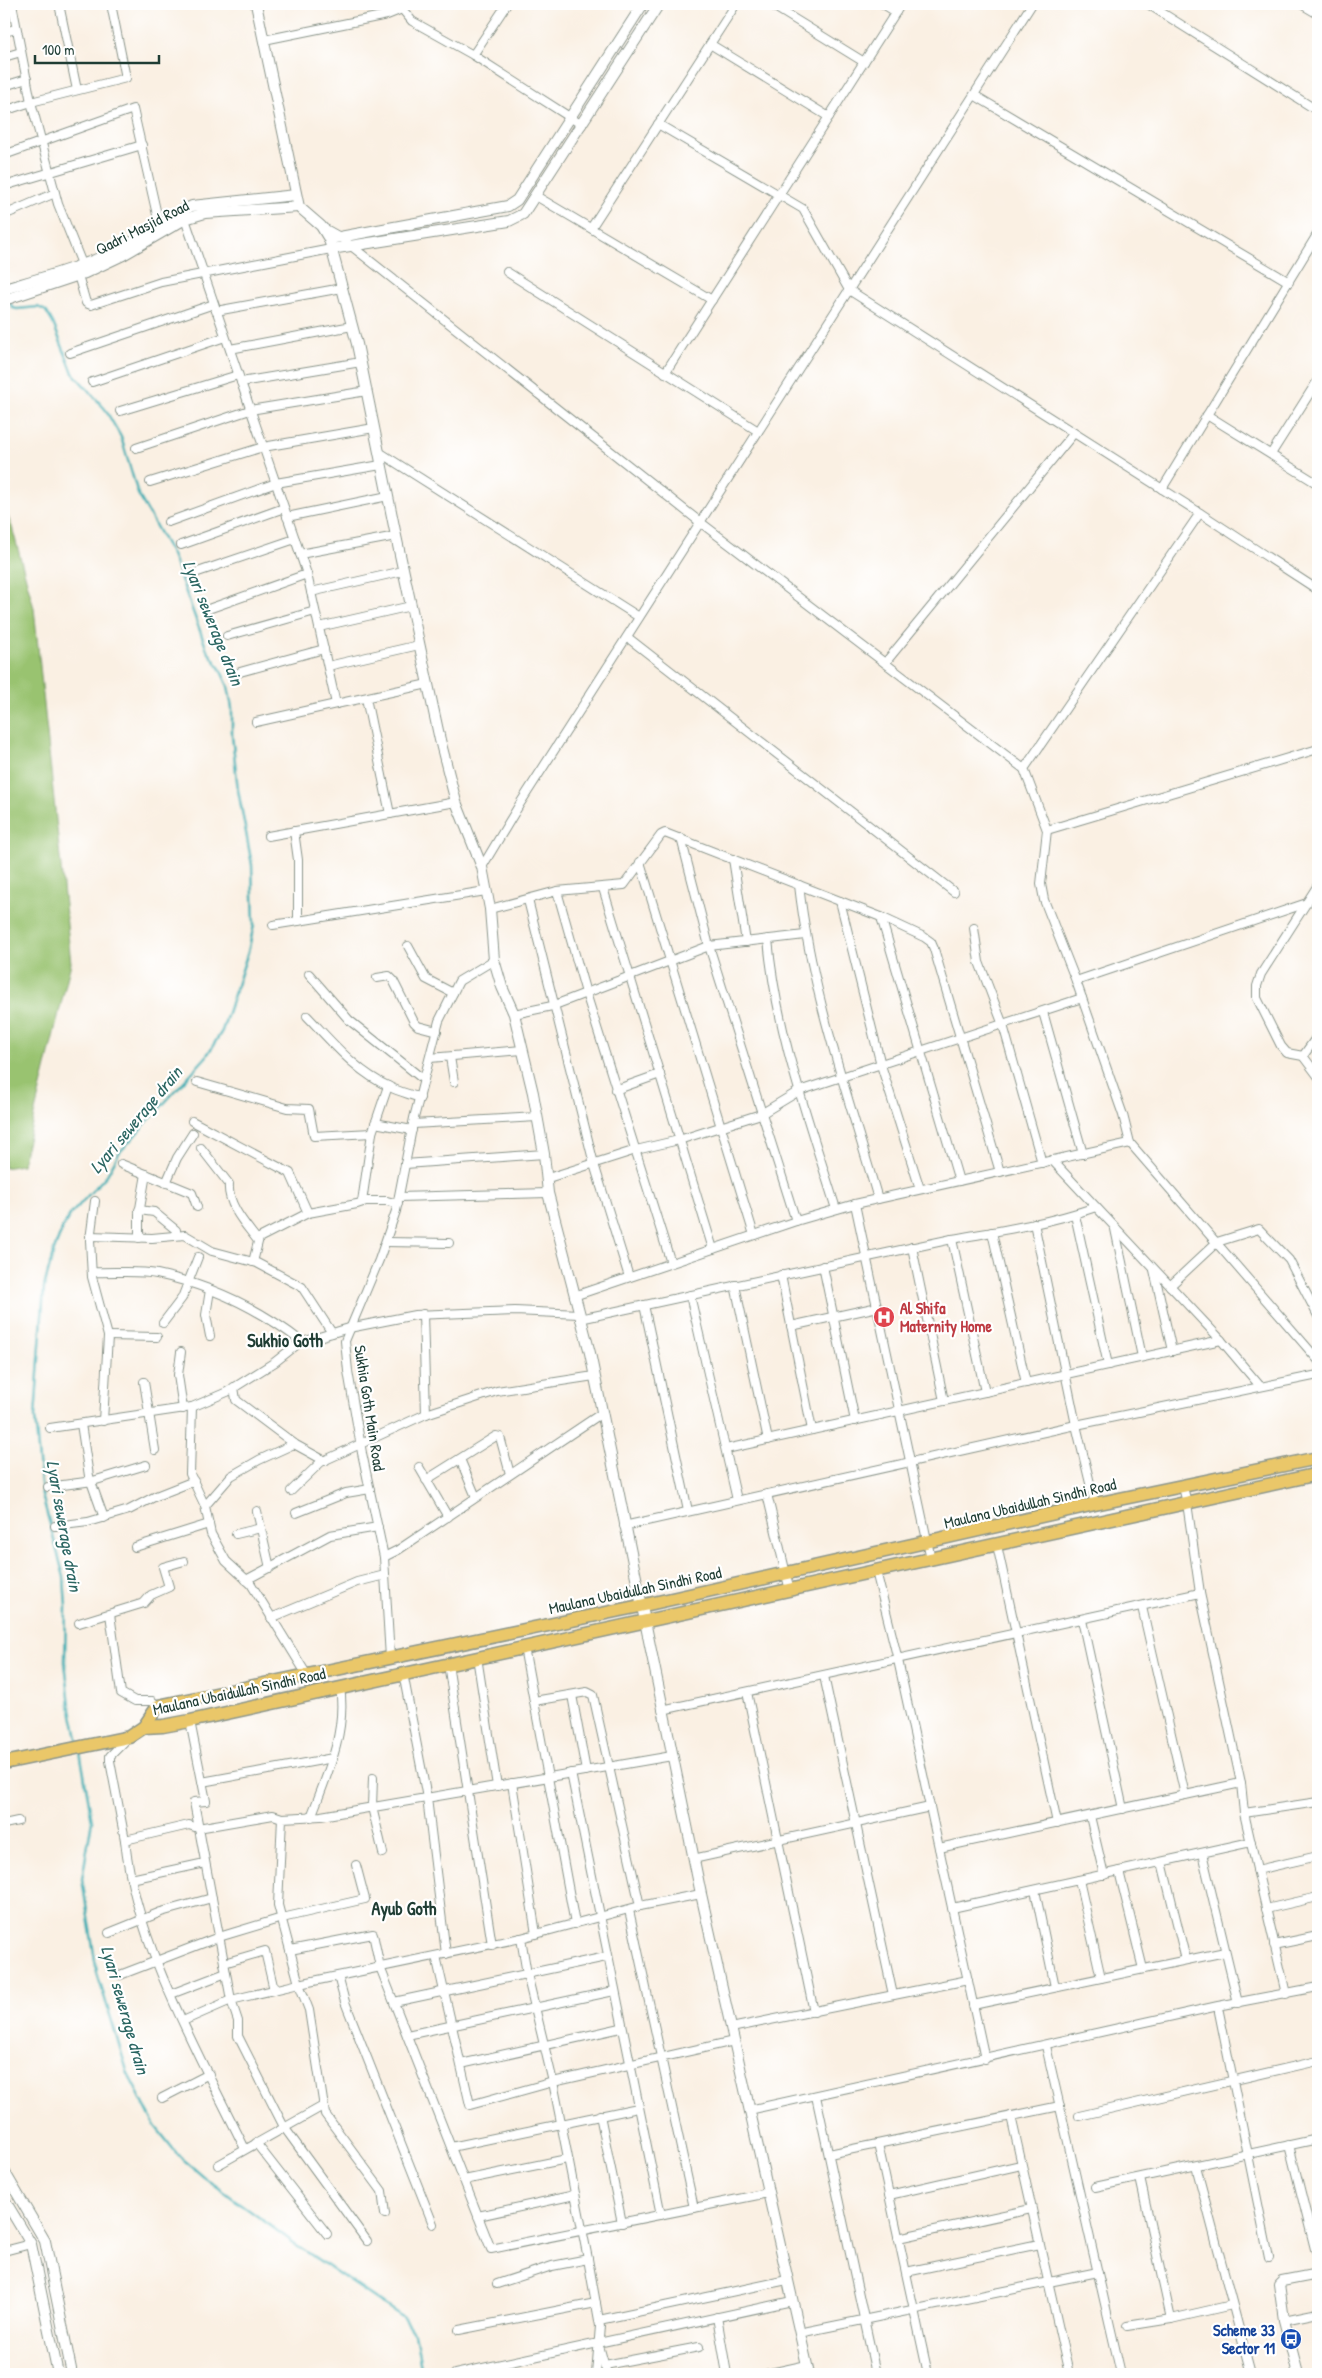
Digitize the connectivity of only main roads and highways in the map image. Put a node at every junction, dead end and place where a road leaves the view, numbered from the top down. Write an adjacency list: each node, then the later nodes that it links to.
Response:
1 (1318, 1458): 3 (main road, Maulana Ubaidullah Sindhi Road)
2 (1318, 1474): 3 (main road, Maulana Ubaidullah Sindhi Road)
3 (144, 1727): 4 (main road)
4 (4, 1763)

